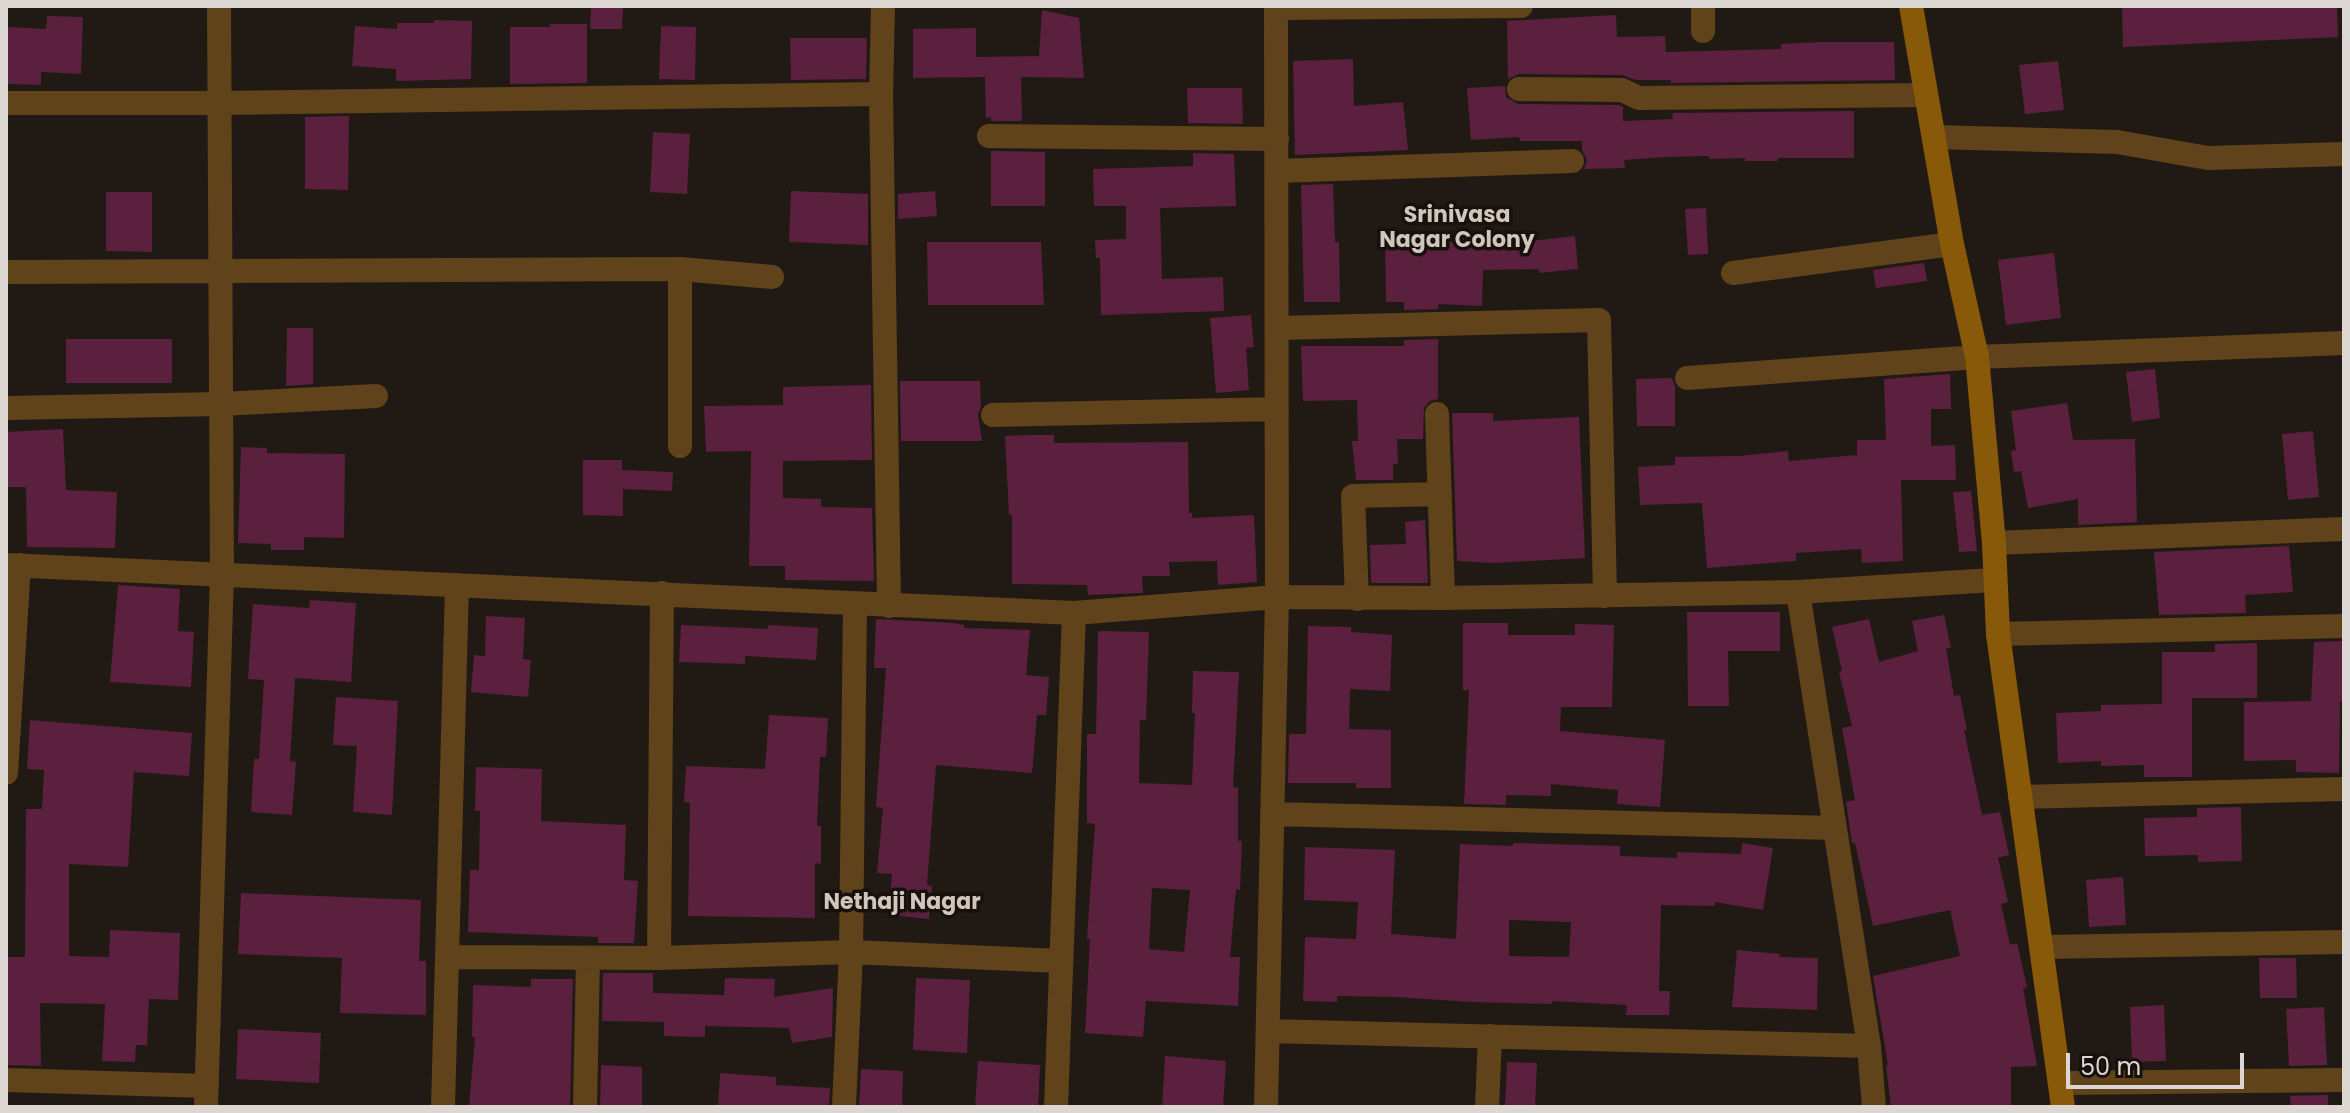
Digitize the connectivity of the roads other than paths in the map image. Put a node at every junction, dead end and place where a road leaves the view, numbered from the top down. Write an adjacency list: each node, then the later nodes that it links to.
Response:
1 (219, 6): 12 (street)
2 (883, 6): 9 (street)
3 (1521, 6): 6 (street)
4 (1703, 6): 7 (street)
5 (1911, 6): 10 (street)
6 (1276, 7): 15 (street)
7 (1703, 31)
8 (1519, 89): 10 (street)
9 (881, 94): 12 (street); 50 (street)
10 (1926, 95): 14 (street)
11 (6, 103): 12 (street)
12 (220, 103): 22 (street)
13 (989, 136): 15 (street)
14 (1935, 137): 16 (street); 19 (street)
15 (1277, 139): 18 (street)
16 (2344, 154)
17 (1572, 161): 18 (street)
18 (1277, 171): 25 (street)
19 (1952, 244): 23 (street); 27 (street)
20 (680, 269): 22 (street); 24 (street); 35 (street)
21 (6, 272): 22 (street)
22 (220, 273): 30 (street)
23 (1733, 273)
24 (772, 277)
25 (1277, 328): 32 (street); 45 (street)
26 (2344, 343): 27 (street)
27 (1977, 357): 28 (street); 38 (street)
28 (1687, 378)
29 (376, 396): 30 (street)
30 (221, 404): 31 (street); 40 (street)
31 (6, 408)
32 (1277, 409): 34 (street); 46 (street)
33 (1437, 414): 36 (street)
34 (993, 415)
35 (680, 446)
36 (1440, 494): 47 (street); 48 (street)
37 (2344, 529): 38 (street)
38 (1994, 543): 41 (street)
39 (13, 565): 40 (street); 54 (street)
40 (222, 573): 42 (street); 72 (street)
41 (1994, 580): 43 (street); 53 (street)
42 (457, 585): 44 (street); 62 (street)
43 (1798, 592): 45 (street); 58 (street)
44 (662, 593): 49 (street); 64 (street)
45 (1605, 596): 47 (street)
46 (1277, 597): 48 (street); 51 (street); 57 (street)
47 (1443, 598): 48 (street)
48 (1357, 599)
49 (855, 604): 50 (street); 61 (street)
50 (889, 606): 51 (street)
51 (1074, 613): 65 (street)
52 (2344, 626): 53 (street)
53 (1998, 634): 56 (street)
54 (6, 773)
55 (2344, 789): 56 (street)
56 (2020, 797): 60 (street)
57 (1272, 814): 58 (street); 66 (street)
58 (1835, 828): 68 (street)
59 (2344, 942): 60 (street)
60 (2042, 947): 71 (street)
61 (851, 952): 64 (street); 65 (street); 75 (street)
62 (447, 957): 63 (street); 73 (street)
63 (588, 958): 64 (street); 74 (street)
64 (659, 958)
65 (1061, 961): 76 (street)
66 (1268, 1031): 67 (street); 77 (street)
67 (1490, 1036): 68 (street); 78 (street)
68 (1869, 1046): 79 (street)
69 (6, 1080): 72 (street)
70 (2344, 1080): 71 (street)
71 (2062, 1095)
72 (207, 1096)
73 (443, 1107)
74 (585, 1107)
75 (844, 1107)
76 (1056, 1107)
77 (1266, 1107)
78 (1487, 1107)
79 (1874, 1107)

